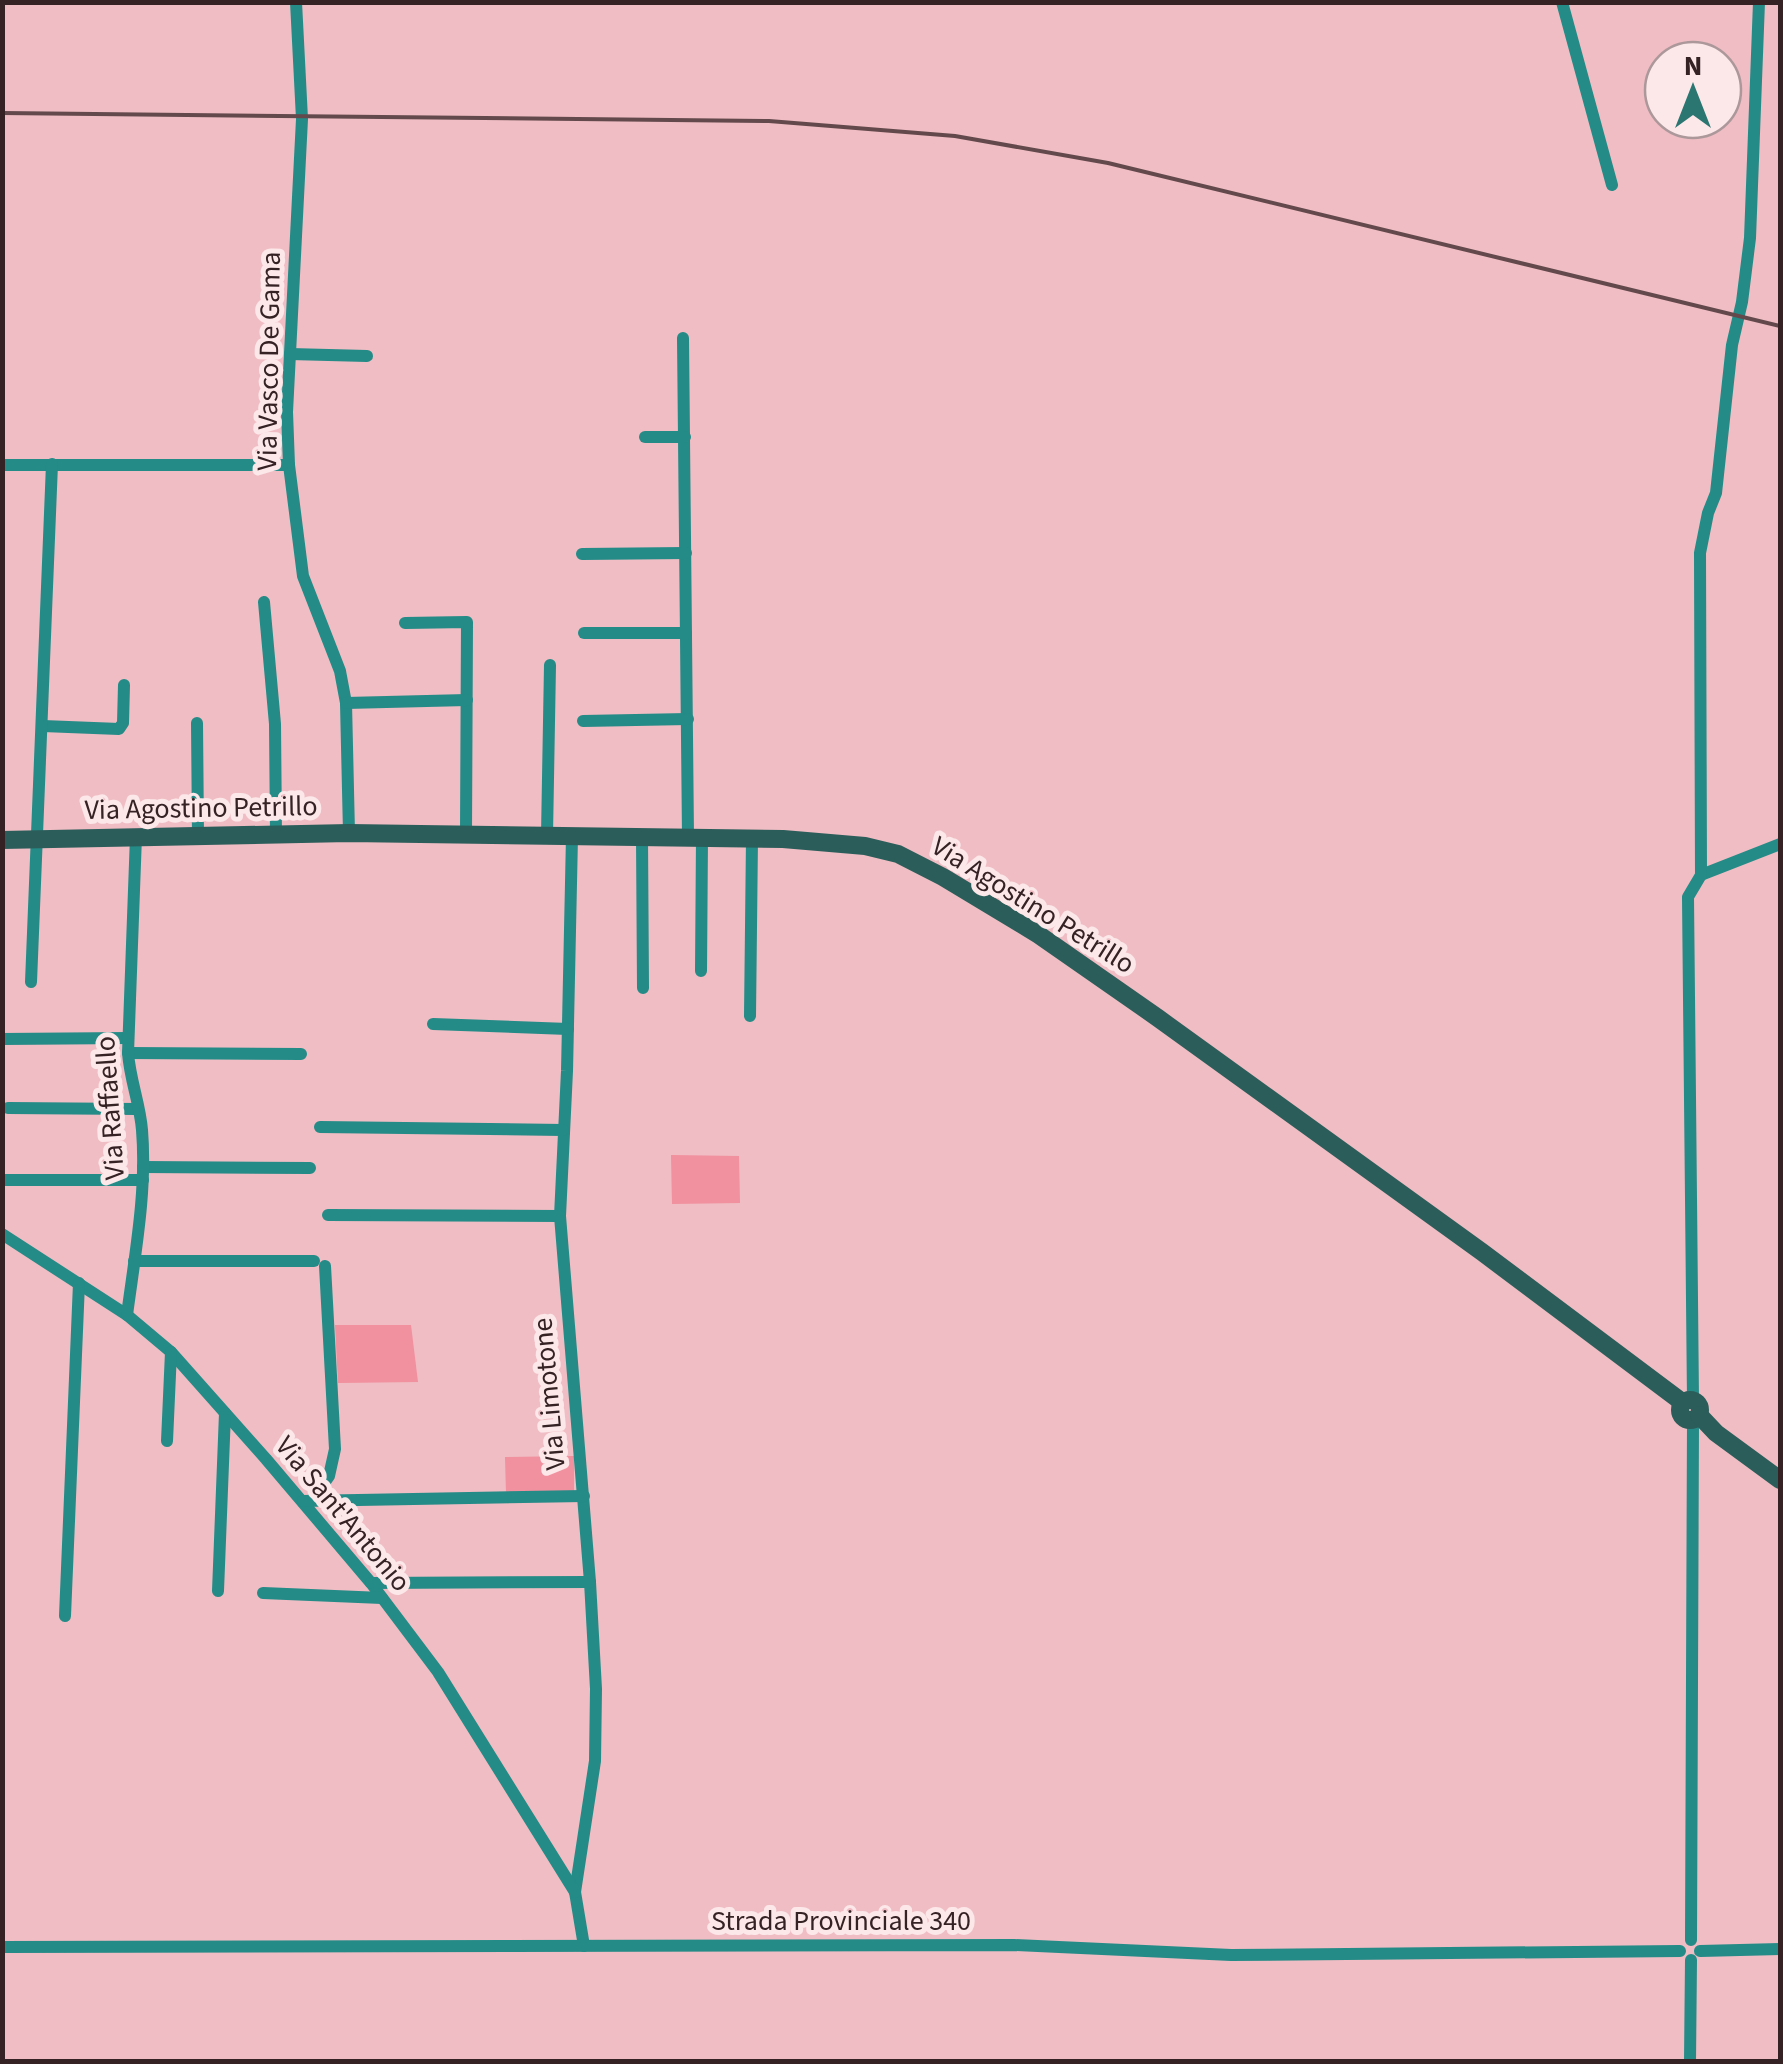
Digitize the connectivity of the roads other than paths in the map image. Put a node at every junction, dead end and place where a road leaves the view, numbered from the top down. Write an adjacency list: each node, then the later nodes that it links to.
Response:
1 (296, 2): 6 (street, Via Vasco De Gama)
2 (1562, 2): 4 (street)
3 (1759, 2): 40 (street)
4 (1612, 184)
5 (684, 338): 9 (street)
6 (290, 354): 7 (street); 12 (street, Via Vasco De Gama)
7 (367, 356)
8 (645, 436): 9 (street)
9 (684, 436): 13 (street)
10 (2, 464): 11 (street)
11 (52, 464): 12 (street); 26 (street)
12 (289, 465): 22 (street, Via Vasco De Gama)
13 (686, 553): 14 (street); 17 (street)
14 (582, 554)
15 (264, 602): 29 (street)
16 (405, 624): 21 (street)
17 (686, 633): 18 (street); 23 (street)
18 (584, 634)
19 (550, 664): 31 (street)
20 (124, 685): 26 (street)
21 (467, 700): 22 (street); 30 (street)
22 (346, 703): 27 (street, Via Vasco De Gama)
23 (688, 719): 24 (street); 35 (street)
24 (583, 721)
25 (198, 723): 28 (street)
26 (43, 726): 36 (street)
27 (349, 833): 29 (street, Via Agostino Petrillo); 30 (street, Via Agostino Petrillo)
28 (198, 834): 29 (street, Via Agostino Petrillo); 32 (street, Via Agostino Petrillo)
29 (276, 834)
30 (466, 834): 31 (street, Via Agostino Petrillo)
31 (547, 835): 33 (street, Via Agostino Petrillo)
32 (136, 836): 36 (street, Via Agostino Petrillo); 47 (street, Via Raffaello)
33 (572, 836): 34 (street, Via Agostino Petrillo); 46 (street, Via Limotone)
34 (642, 836): 35 (street, Via Agostino Petrillo); 43 (street)
35 (695, 837): 37 (street, Via Agostino Petrillo); 41 (street)
36 (37, 838): 38 (street, Via Agostino Petrillo); 42 (street)
37 (752, 838): 44 (street); 65 (street, Via Agostino Petrillo)
38 (2, 840)
39 (1780, 844): 40 (street)
40 (1701, 875): 65 (street)
41 (701, 971)
42 (31, 982)
43 (643, 988)
44 (750, 1016)
45 (433, 1024): 46 (street)
46 (568, 1029): 54 (street, Via Limotone)
47 (128, 1038): 48 (street); 49 (street, Via Raffaello)
48 (2, 1039)
49 (128, 1054): 50 (street); 52 (street, Via Raffaello)
50 (301, 1054)
51 (8, 1108): 52 (street)
52 (137, 1109): 56 (street, Via Raffaello)
53 (320, 1128): 54 (street)
54 (563, 1130): 59 (street, Via Limotone)
55 (310, 1168): 56 (street)
56 (143, 1173): 57 (street); 61 (street, Via Raffaello)
57 (2, 1180)
58 (328, 1215): 59 (street)
59 (560, 1216): 69 (street, Via Limotone)
60 (2, 1234): 62 (street, Via Sant'Antonio)
61 (134, 1261): 63 (street, Via Raffaello); 70 (street)
62 (79, 1283): 63 (street, Via Sant'Antonio); 76 (street)
63 (127, 1316): 64 (street, Via Sant'Antonio)
64 (171, 1352): 66 (street, Via Sant'Antonio); 67 (street)
65 (1687, 1406): 68 (street, Via Agostino Petrillo); 81 (street)
66 (225, 1413): 70 (street, Via Sant'Antonio); 73 (street)
67 (168, 1441)
68 (1780, 1480)
69 (584, 1496): 70 (street); 71 (street, Via Limotone)
70 (308, 1500): 72 (street, Via Sant'Antonio)
71 (590, 1582): 72 (street); 77 (street, Via Limotone)
72 (371, 1583): 75 (street, Via Sant'Antonio)
73 (218, 1590)
74 (263, 1593): 75 (street)
75 (382, 1598): 77 (street, Via Sant'Antonio)
76 (65, 1616)
77 (574, 1892): 78 (street, Via Limotone)
78 (584, 1946): 79 (street, Strada Provinciale 340); 81 (street, Strada Provinciale 340)
79 (2, 1947)
80 (1780, 1949): 81 (street, Strada Provinciale 340)
81 (1690, 1951): 82 (street)
82 (1690, 2062)

